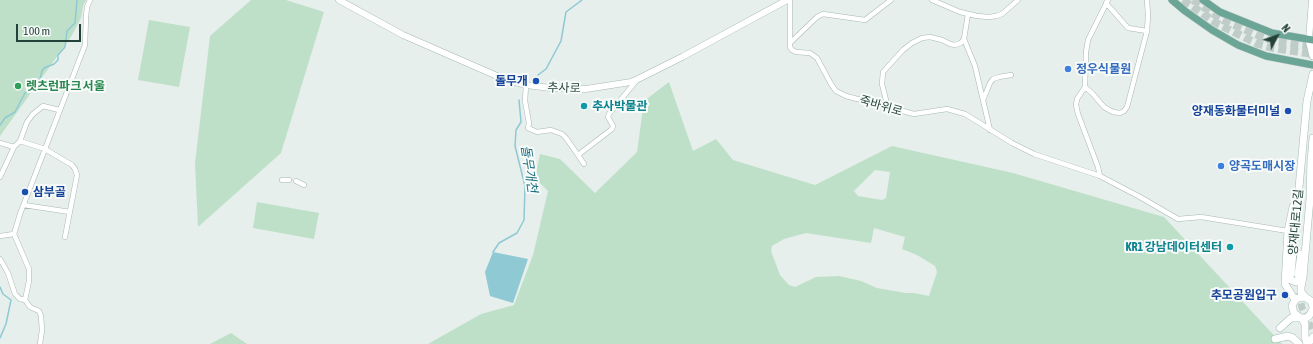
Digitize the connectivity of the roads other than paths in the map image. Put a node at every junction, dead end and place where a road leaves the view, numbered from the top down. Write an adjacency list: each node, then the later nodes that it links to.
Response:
1 (90, 0): 26 (street)
2 (340, 0): 22 (street, 추사로)
3 (789, 0): 16 (street); 21 (street, 추사로)
4 (891, 0): 16 (street)
5 (932, 0): 12 (street)
6 (1018, 0): 12 (street)
7 (1147, 0): 13 (street)
8 (1172, 0): 18 (main road)
9 (1203, 0): 15 (main road)
10 (1312, 0): 15 (street)
11 (1107, 2): 13 (street); 23 (street)
12 (968, 14): 14 (street)
13 (1147, 32): 23 (street)
14 (964, 39): 24 (street); 25 (street)
15 (1311, 40): 17 (main road)
16 (790, 43): 25 (street, 죽바위로)
17 (1313, 56)
18 (1313, 65)
19 (1313, 74): 35 (main road, 양재대로12길)
20 (1011, 75): 24 (street)
21 (638, 79): 22 (street, 추사로); 33 (street)
22 (526, 85): 33 (street)
23 (1084, 87): 36 (street)
24 (983, 100): 27 (street)
25 (888, 108): 27 (street, 죽바위로)
26 (59, 110): 29 (street); 32 (street)
27 (990, 130): 36 (street, 죽바위로)
28 (1313, 138): 50 (main road, 양재대로12길)
29 (20, 141): 31 (street); 32 (street)
30 (0, 143): 31 (street)
31 (14, 147): 37 (street)
32 (45, 149): 43 (street); 44 (street)
33 (578, 156): 34 (street)
34 (584, 164)
35 (1300, 174): 45 (main road); 50 (main road, 양재대로12길)
36 (1100, 176): 42 (street, 죽바위로)
37 (0, 177)
38 (282, 180): 39 (street)
39 (289, 180)
40 (296, 181): 41 (street)
41 (304, 184)
42 (1122, 188): 45 (street, 양재대로12길)
43 (24, 204): 44 (street); 46 (street)
44 (70, 212): 48 (street)
45 (1288, 231): 50 (main road)
46 (14, 234): 47 (street); 52 (street)
47 (0, 236)
48 (65, 237)
49 (0, 259): 52 (street)
50 (1295, 275): 51 (main road); 53 (main road)
51 (1305, 297): 53 (main road); 54 (main road)
52 (25, 300): 60 (street)
53 (1295, 300): 55 (main road)
54 (1313, 308): 56 (main road)
55 (1292, 310): 56 (main road); 56 (main road)
56 (1299, 317): 59 (main road)
57 (1313, 337): 59 (main road)
58 (1275, 339): 61 (main road)
59 (1306, 342)
60 (40, 344)
61 (1299, 344)

